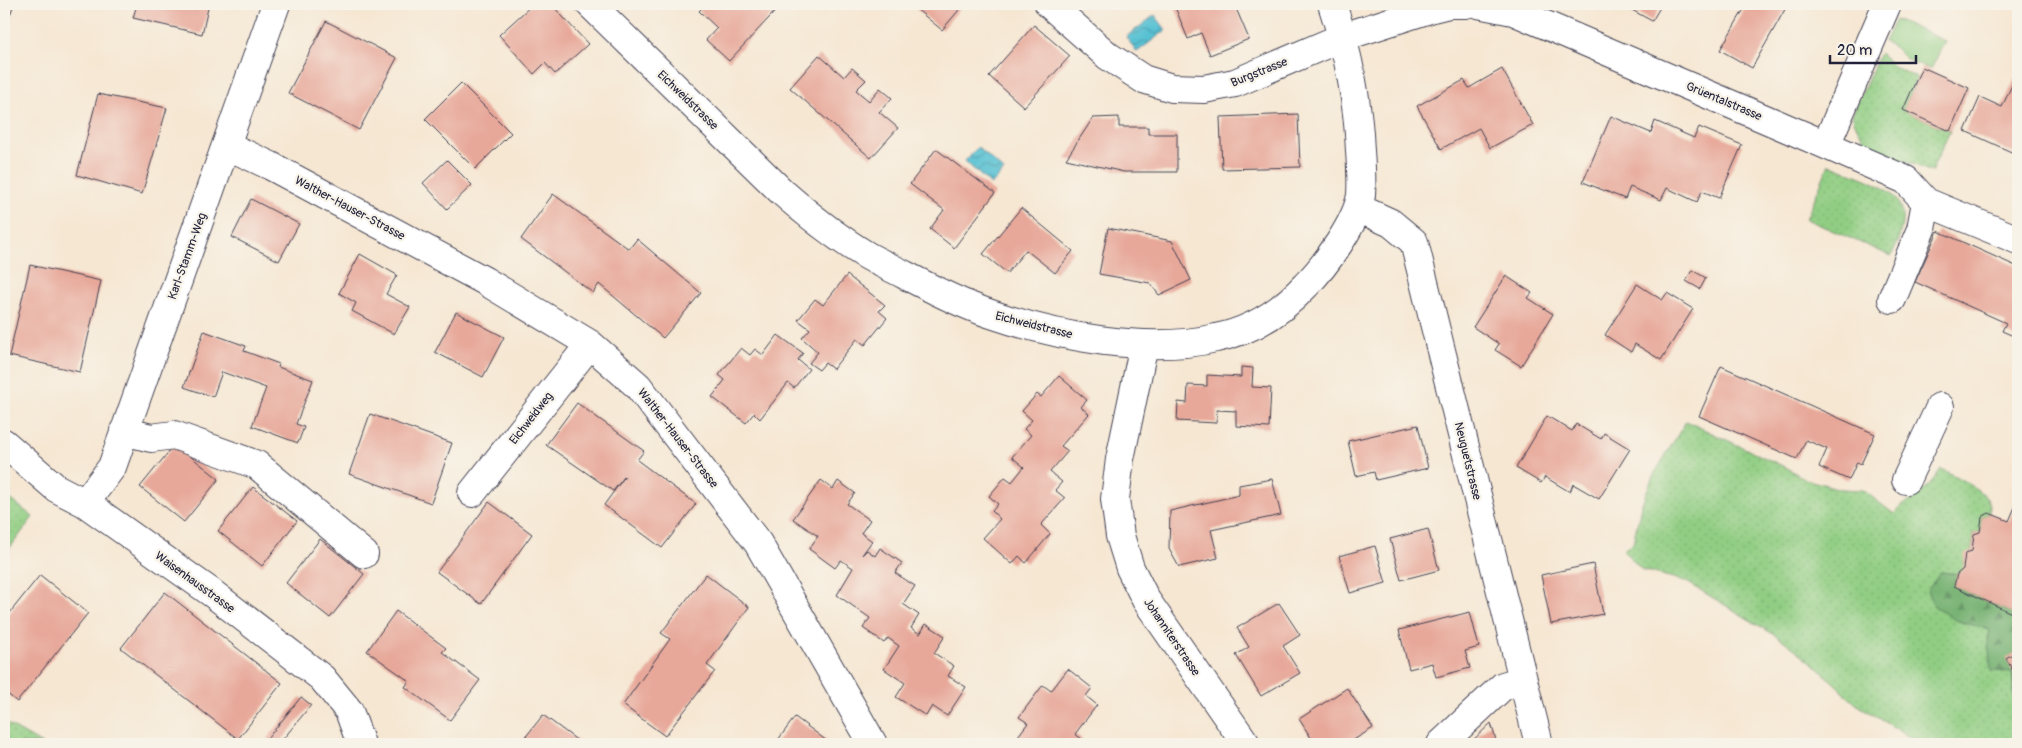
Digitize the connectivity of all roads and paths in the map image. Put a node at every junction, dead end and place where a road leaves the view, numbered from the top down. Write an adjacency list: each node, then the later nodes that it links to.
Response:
1 (276, 4): 9 (street, Karl-Stamm-Weg)
2 (590, 4): 16 (street, Eichweidstrasse)
3 (1049, 4): 8 (street, Burgstrasse)
4 (1332, 4): 8 (street)
5 (1466, 4): 8 (street)
6 (1478, 4): 10 (street, Grüentalstrasse)
7 (1887, 4): 10 (street)
8 (1343, 37): 12 (street, Eichweidstrasse)
9 (226, 145): 15 (street, Walther-Hauser-Strasse); 18 (street, Karl-Stamm-Weg)
10 (1826, 145): 11 (street, Grüentalstrasse)
11 (1926, 202): 13 (street); 14 (street)
12 (1358, 208): 16 (street, Eichweidstrasse); 24 (street, Neuguetstrasse)
13 (2018, 240)
14 (1892, 299)
15 (590, 344): 21 (street, Eichweidweg); 26 (street, Walther-Hauser-Strasse)
16 (1144, 344): 27 (street, Johanniterstrasse)
17 (1940, 407): 20 (street)
18 (124, 431): 22 (street, Karl-Stamm-Weg); 23 (street)
19 (4, 443): 22 (street, Waisenhausstrasse)
20 (1906, 480)
21 (472, 492)
22 (85, 503): 25 (street, Waisenhausstrasse)
23 (364, 554)
24 (1522, 680): 28 (street); 29 (street, Neuguetstrasse)
25 (361, 744)
26 (873, 744)
27 (1246, 744)
28 (1440, 744)
29 (1539, 744)

